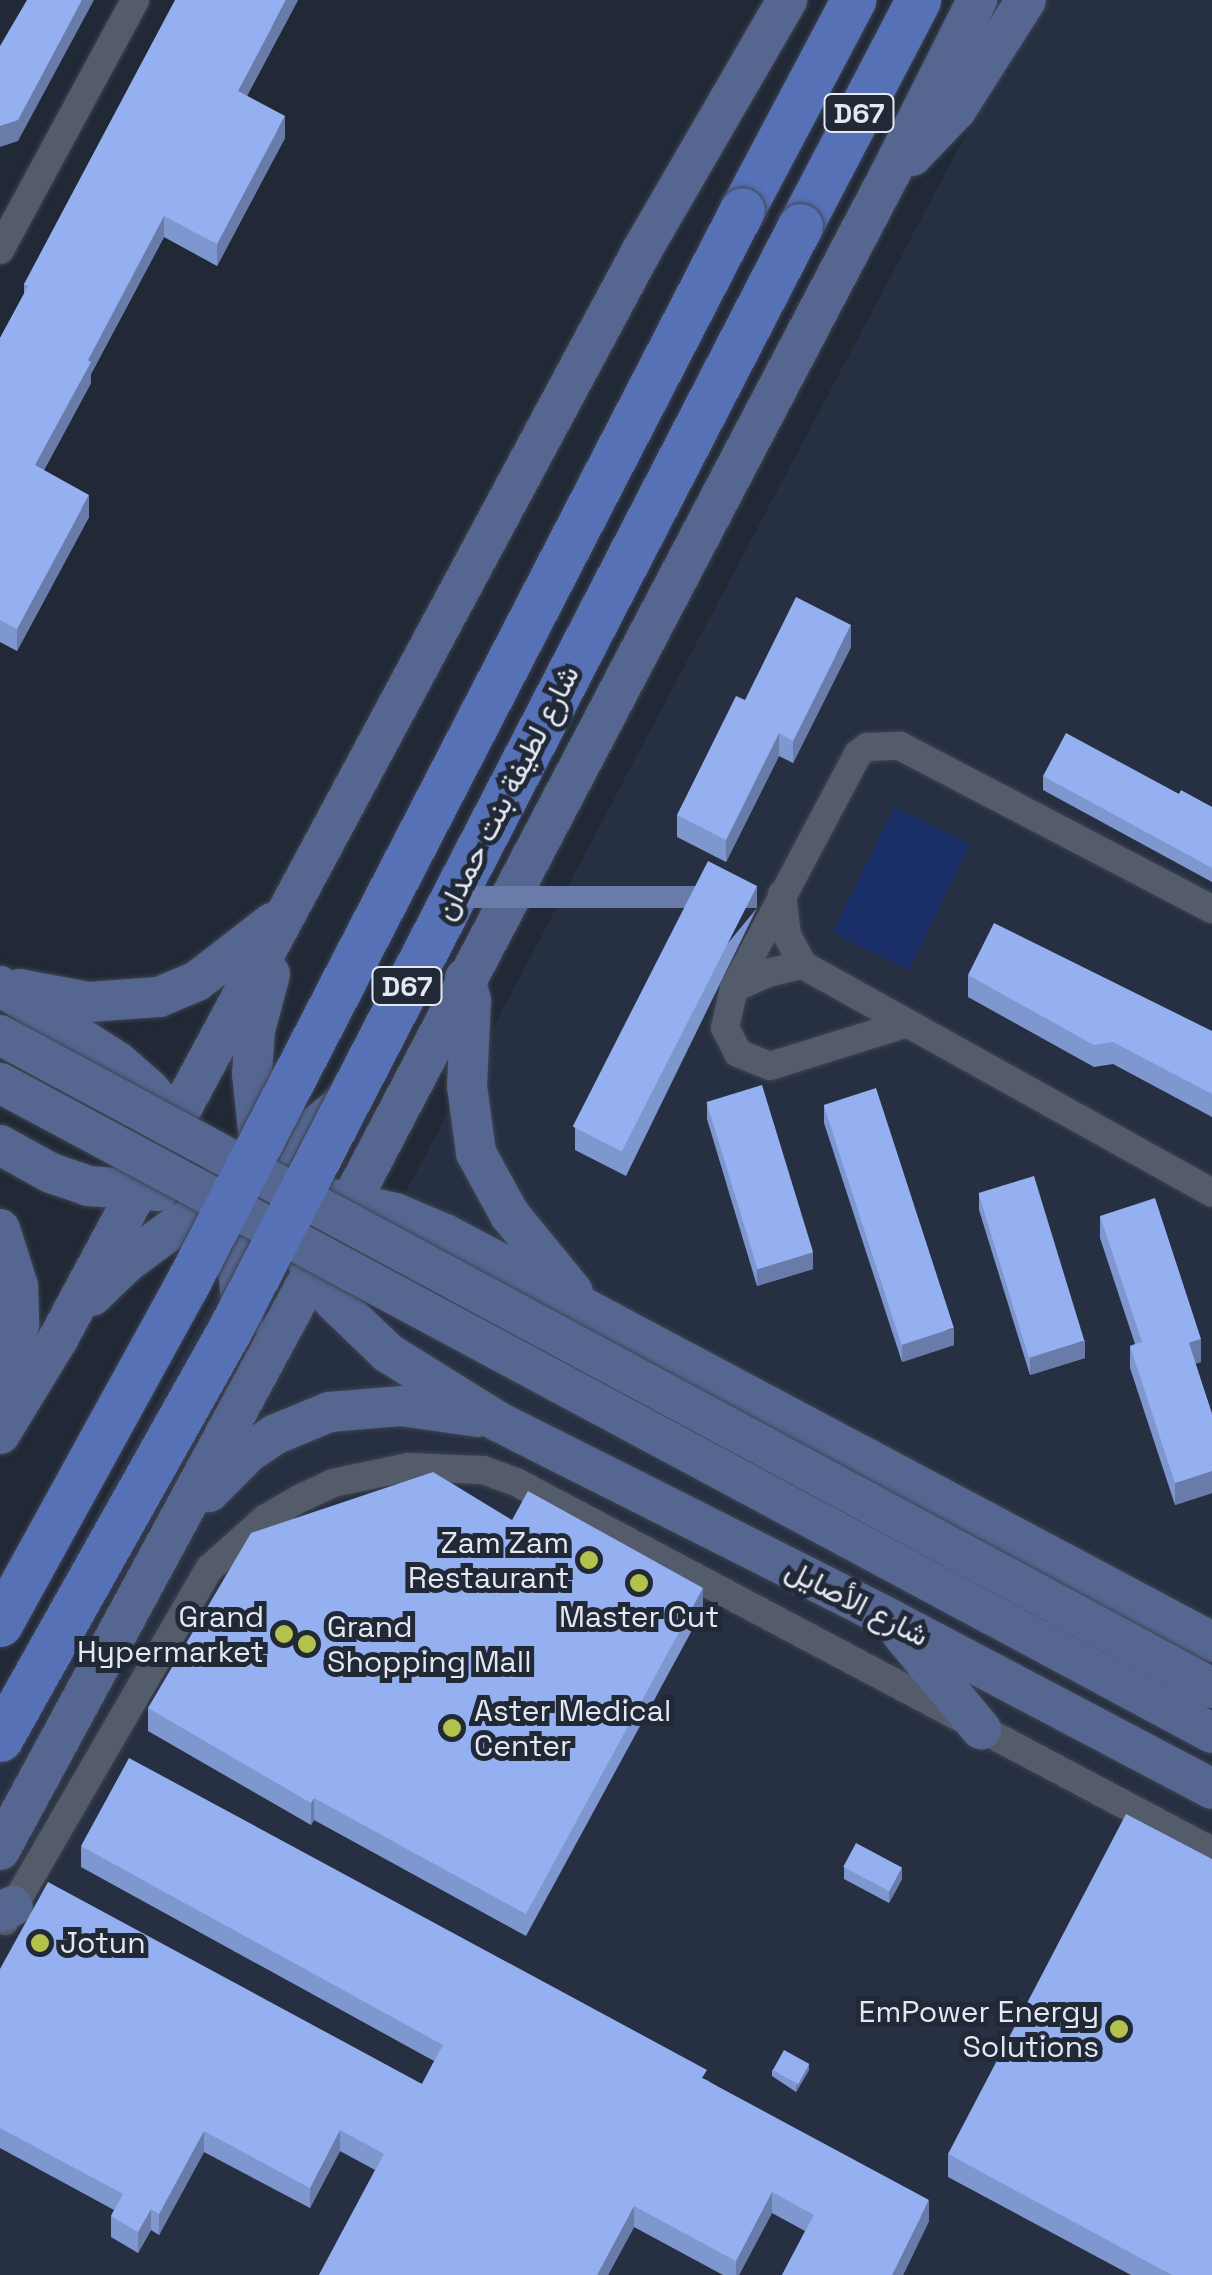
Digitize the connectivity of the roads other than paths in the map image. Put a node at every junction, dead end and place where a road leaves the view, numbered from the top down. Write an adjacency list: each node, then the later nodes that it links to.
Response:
1 (135, 0): 8 (street)
2 (787, 0): 11 (street)
3 (853, 0): 35 (main road, شارع لطيفة بنت حمدان / D67, bridge)
4 (918, 0): 40 (main road, شارع لطيفة بنت حمدان / D67, bridge)
5 (977, 0): 7 (street)
6 (1026, 0): 7 (street)
7 (890, 174): 13 (street)
8 (4, 234)
9 (782, 894): 10 (street); 12 (street); 15 (street)
10 (1212, 909)
11 (286, 911): 14 (street); 19 (street); 21 (street)
12 (804, 965): 15 (street); 16 (street)
13 (464, 977): 21 (street); 25 (street); 28 (street)
14 (0, 986): 19 (street)
15 (734, 988): 16 (street)
16 (905, 1024): 24 (street)
17 (0, 1035): 37 (street, bridge)
18 (0, 1084): 39 (street, bridge)
19 (175, 1120): 22 (street); 23 (street)
20 (0, 1145): 22 (street)
21 (268, 1179): 23 (street); 25 (street); 27 (street)
22 (135, 1192): 23 (street); 29 (street)
23 (216, 1192): 29 (street); 33 (street)
24 (1212, 1193)
25 (351, 1201): 27 (street); 28 (street)
26 (0, 1229): 30 (street)
27 (312, 1270): 31 (street); 33 (street)
28 (582, 1302): 36 (street)
29 (58, 1338): 32 (street)
30 (0, 1402)
31 (499, 1422): 33 (street); 34 (street, شارع الأصايل)
32 (0, 1434)
33 (174, 1533): 42 (street)
34 (890, 1620): 38 (street); 41 (street, شارع الأصايل)
35 (0, 1624)
36 (1212, 1642)
37 (1212, 1688)
38 (981, 1730): 43 (street); 44 (street)
39 (1212, 1733)
40 (0, 1739)
41 (1212, 1789)
42 (0, 1850)
43 (1212, 1851)
44 (4, 1916)

